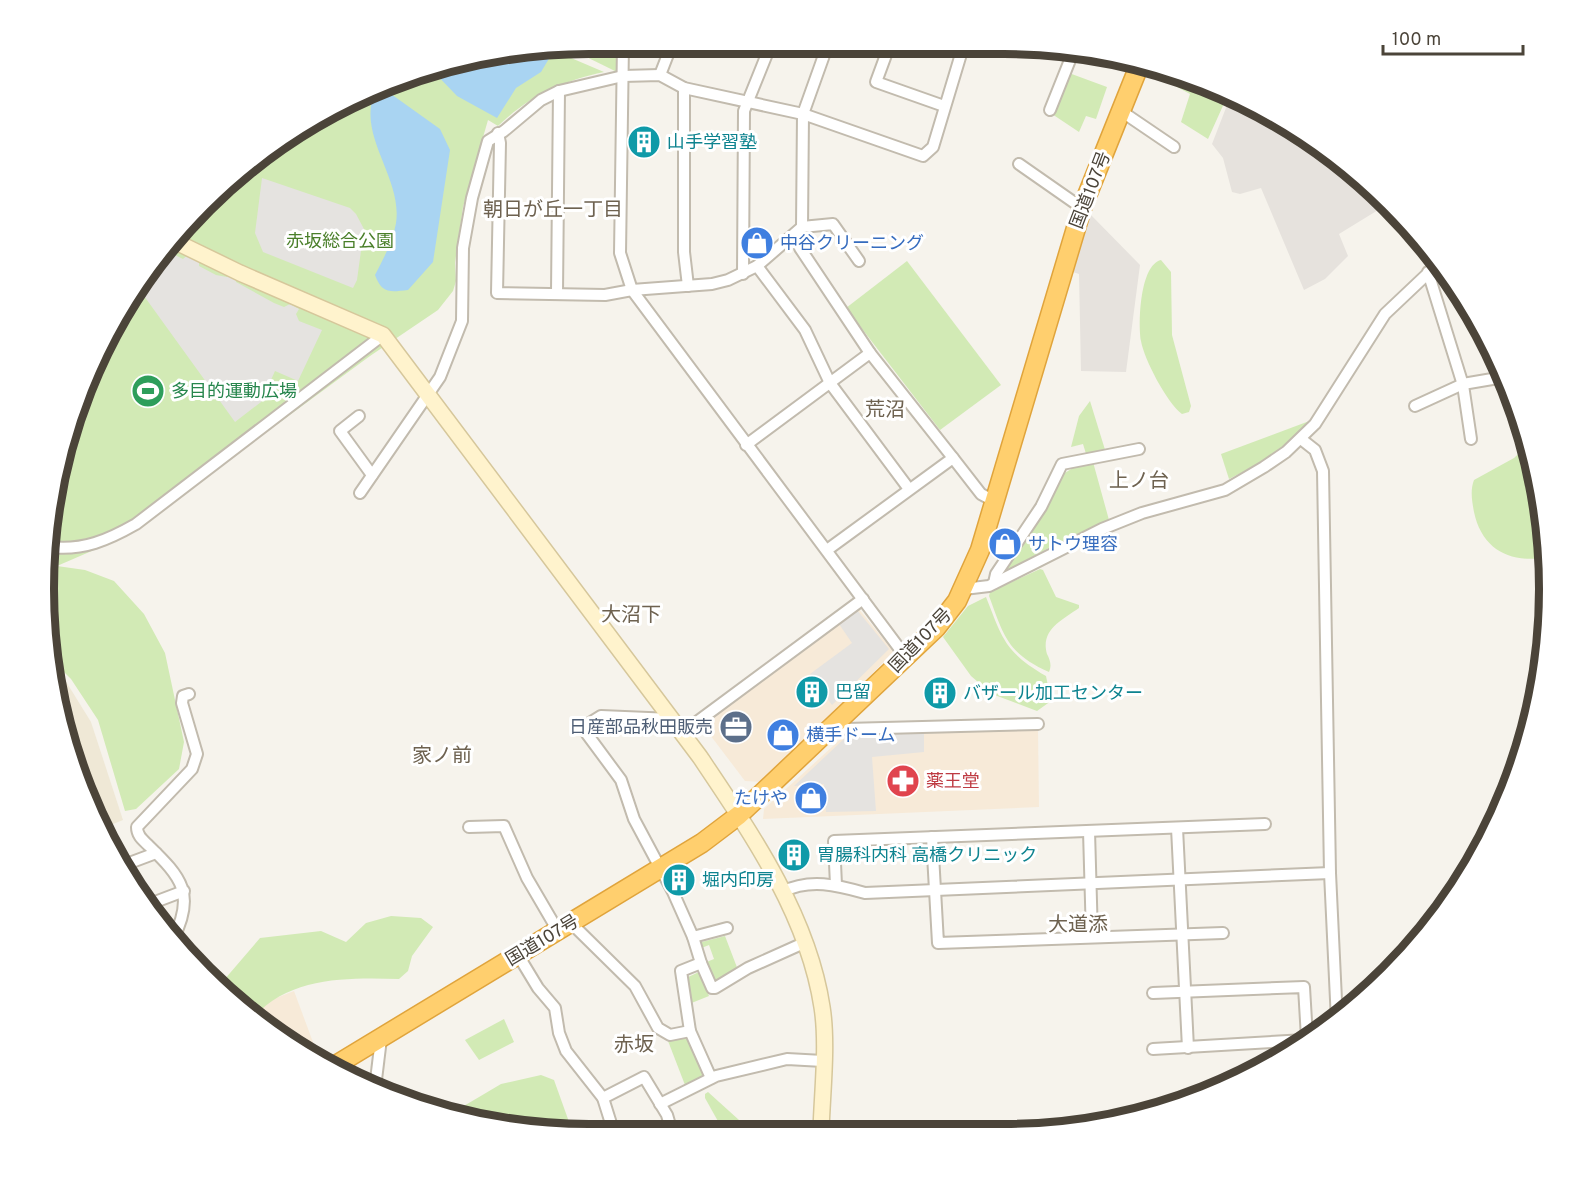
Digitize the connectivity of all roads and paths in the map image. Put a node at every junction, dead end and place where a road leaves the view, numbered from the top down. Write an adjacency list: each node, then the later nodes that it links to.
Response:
1 (623, 54): 10 (street)
2 (668, 54): 9 (street)
3 (766, 54): 13 (street)
4 (824, 54): 17 (street)
5 (886, 54): 14 (street)
6 (961, 54): 14 (street)
7 (1071, 59): 15 (street)
8 (1137, 71): 16 (highway, 国道107号)
9 (660, 75): 10 (street); 11 (street)
10 (623, 76): 12 (street); 31 (street)
11 (684, 88): 13 (street); 30 (street)
12 (559, 91): 18 (street); 32 (street)
13 (747, 100): 17 (street); 29 (street)
14 (944, 106): 17 (street)
15 (1050, 110)
16 (1121, 111): 19 (street); 21 (highway, 国道107号)
17 (803, 114): 22 (street)
18 (498, 133): 32 (street); 38 (street)
19 (1174, 147)
20 (1019, 164): 21 (street)
21 (1083, 208): 49 (highway, 国道107号)
22 (802, 227): 25 (street); 26 (street)
23 (180, 244): 33 (street)
24 (800, 248): 34 (street)
25 (859, 261)
26 (757, 266): 29 (street); 36 (street)
27 (1432, 269): 28 (street)
28 (1428, 272): 37 (street); 41 (street)
29 (743, 274): 30 (street)
30 (688, 286): 31 (street)
31 (632, 290): 32 (street); 43 (street)
32 (557, 294)
33 (382, 335): 38 (street); 50 (street)
34 (870, 353): 36 (street); 45 (street)
35 (1496, 378): 37 (street)
36 (830, 383): 43 (street); 47 (street)
37 (1463, 384): 39 (street); 42 (street)
38 (427, 394): 46 (street); 57 (street)
39 (1414, 406)
40 (359, 416): 46 (street)
41 (1301, 439): 52 (street); 70 (street)
42 (1471, 439)
43 (746, 445): 51 (street)
44 (1139, 449): 52 (street)
45 (953, 458): 47 (street); 49 (street)
46 (372, 474): 48 (street)
47 (909, 489): 51 (street)
48 (360, 493)
49 (996, 502): 53 (highway, 国道107号)
50 (56, 548)
51 (827, 550): 54 (street)
52 (994, 583): 53 (street)
53 (964, 589): 55 (highway, 国道107号)
54 (863, 599): 55 (street); 60 (street)
55 (905, 656): 59 (highway, 国道107号)
56 (189, 694): 67 (street)
57 (672, 719): 60 (street); 69 (street)
58 (1038, 724): 59 (street)
59 (836, 725): 61 (highway, 国道107号)
60 (682, 733): 61 (street)
61 (739, 815): 69 (highway, 国道107号); 76 (street)
62 (1266, 824): 64 (street)
63 (469, 827): 78 (street)
64 (1177, 828): 65 (street); 71 (street)
65 (1089, 831): 66 (street); 72 (street)
66 (932, 837): 73 (street); 74 (street)
67 (156, 853): 68 (street); 75 (street)
68 (130, 863)
69 (660, 870): 78 (highway, 国道107号); 83 (street)
70 (1330, 873): 71 (street); 90 (street)
71 (1180, 880): 72 (street); 82 (street)
72 (1091, 883): 74 (street); 84 (street)
73 (836, 885): 74 (street); 76 (street)
74 (934, 890): 84 (street)
75 (184, 891): 77 (street); 80 (street)
76 (782, 892): 85 (street)
77 (155, 902)
78 (564, 927): 86 (highway, 国道107号); 91 (street)
79 (727, 928): 83 (street)
80 (177, 930)
81 (1223, 933): 82 (street)
82 (1181, 934): 84 (street); 88 (street)
83 (693, 937): 87 (street)
84 (1092, 937)
85 (806, 942): 87 (street); 97 (street)
86 (518, 955): 93 (highway, 国道107号); 101 (street)
87 (701, 963): 91 (street)
88 (1184, 992): 89 (street); 92 (street); 95 (street)
89 (1153, 993)
90 (1336, 1008)
91 (690, 1031): 99 (street)
92 (1306, 1031)
93 (381, 1040): 98 (highway, 国道107号); 100 (street)
94 (1291, 1040): 95 (street)
95 (1188, 1048): 96 (street)
96 (1153, 1049)
97 (823, 1060): 99 (street); 105 (street)
98 (340, 1063)
99 (711, 1078): 102 (street)
100 (376, 1080)
101 (603, 1098): 102 (street); 103 (street)
102 (660, 1104): 104 (street)
103 (611, 1124)
104 (669, 1124)
105 (821, 1124)

